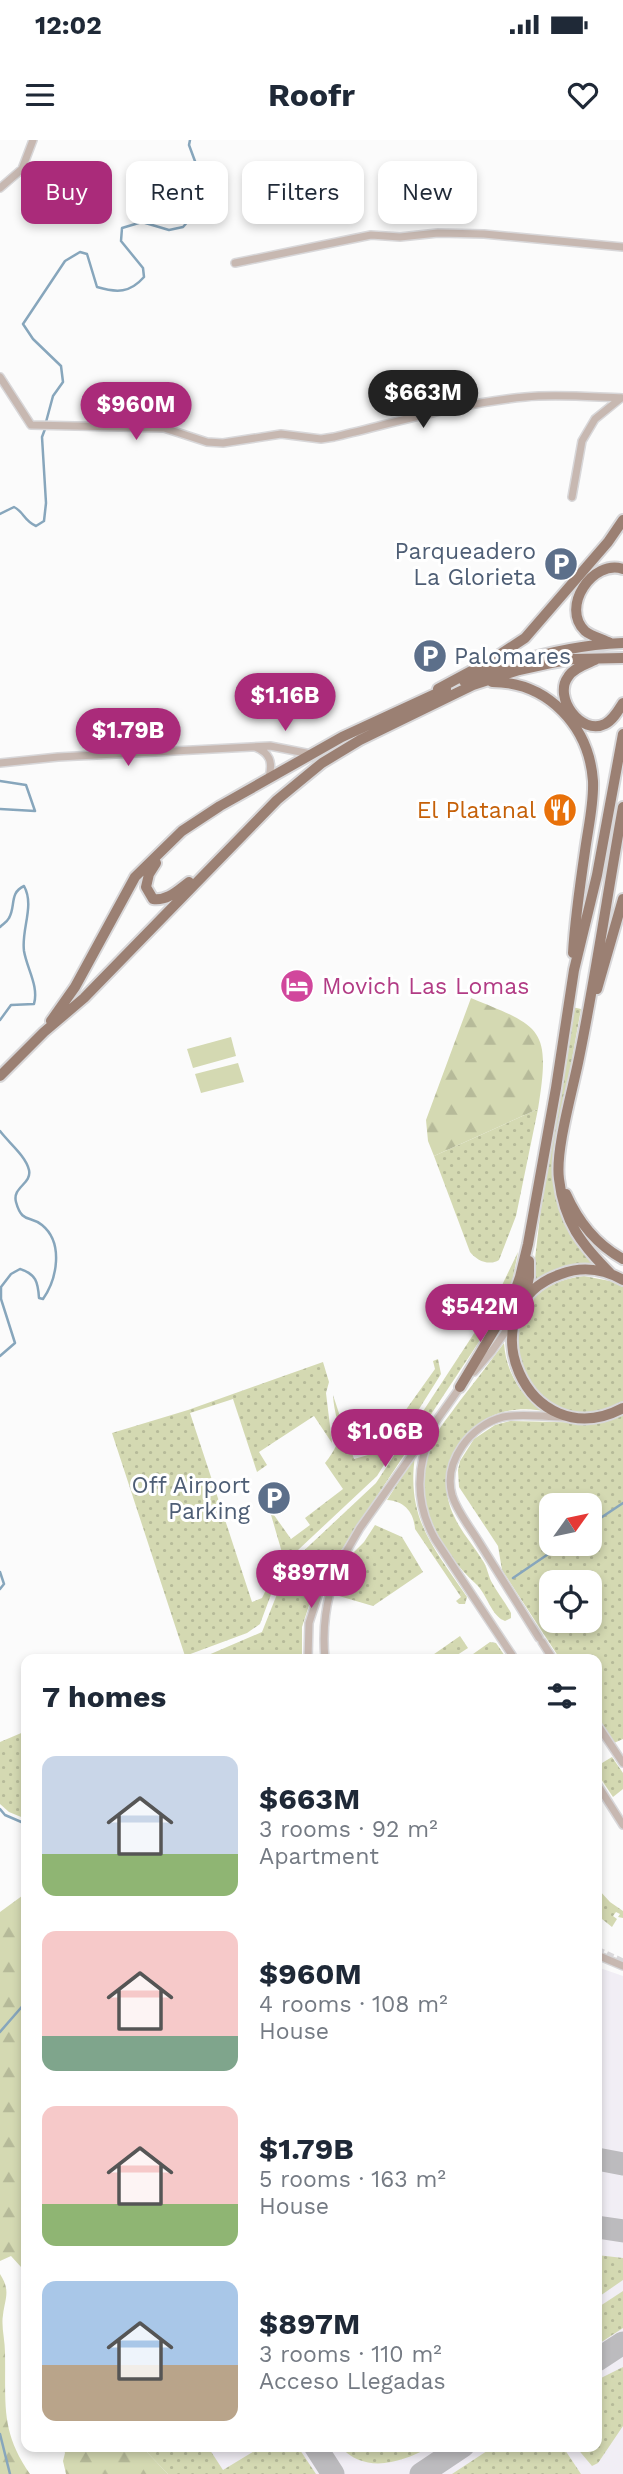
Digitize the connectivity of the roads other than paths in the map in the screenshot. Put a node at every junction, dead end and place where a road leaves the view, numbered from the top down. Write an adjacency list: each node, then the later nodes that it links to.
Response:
1 (33, 140): 2 (street)
2 (0, 188)
3 (623, 247): 4 (street)
4 (235, 263)
5 (0, 377): 6 (street)
6 (622, 398): 7 (street)
7 (572, 497)
8 (623, 520): 15 (main road)
9 (623, 569): 10 (main road)
10 (618, 644): 15 (main road)
11 (600, 658): 12 (main road); 13 (main road); 14 (main road)
12 (623, 658)
13 (482, 682): 23 (main road); 25 (main road)
14 (623, 703)
15 (411, 704): 18 (main road)
16 (623, 734): 25 (main road)
17 (254, 747): 18 (street); 19 (street); 20 (street)
18 (311, 754): 20 (main road)
19 (0, 763)
20 (269, 777): 22 (main road)
21 (623, 807): 27 (main road)
22 (172, 841): 23 (main road); 26 (main road)
23 (211, 866): 26 (main road)
24 (623, 899): 27 (main road)
25 (574, 971): 30 (main road)
26 (44, 1032): 28 (main road)
27 (579, 1056): 29 (main road)
28 (0, 1076)
29 (558, 1177): 31 (main road); 32 (main road)
30 (528, 1244): 33 (main road); 35 (main road)
31 (623, 1259)
32 (619, 1278): 33 (main road)
33 (523, 1303): 34 (main road)
34 (517, 1314): 35 (street); 38 (main road)
35 (460, 1387): 37 (street)
36 (623, 1408): 38 (main road)
37 (442, 1413): 39 (street); 42 (street)
38 (570, 1417): 43 (street)
39 (339, 1564): 40 (street); 41 (street)
40 (308, 1654)
41 (325, 1654)
42 (511, 1654)
43 (551, 1654)
44 (602, 1732): 45 (street)
45 (623, 1763)
46 (602, 1792): 47 (street)
47 (623, 1825)
48 (602, 1957): 49 (street)
49 (623, 1966)

